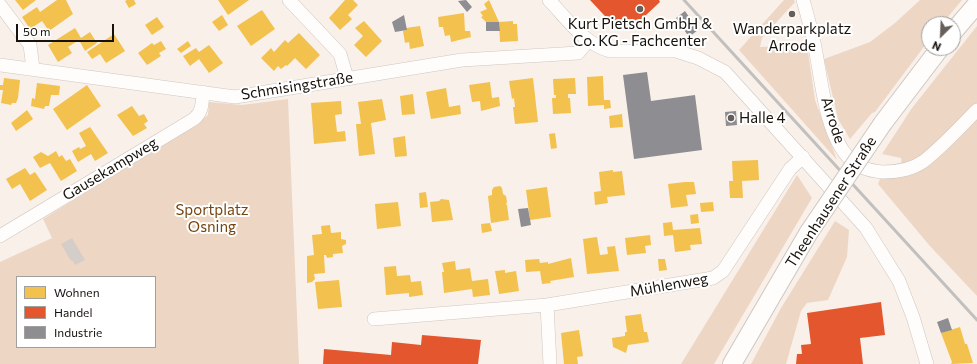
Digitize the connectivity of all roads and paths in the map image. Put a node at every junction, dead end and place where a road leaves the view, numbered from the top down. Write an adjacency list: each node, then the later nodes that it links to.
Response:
1 (289, 0): 11 (street)
2 (549, 0): 7 (street)
3 (803, 0): 13 (street, Arrode)
4 (977, 4): 6 (main road)
5 (0, 5): 10 (street)
6 (961, 23)
7 (588, 41): 11 (street, Schmisingstraße); 14 (street)
8 (934, 56): 19 (main road, Theenhausener Straße, bridge)
9 (0, 65): 10 (street, Schmisingstraße)
10 (34, 69): 12 (street, Schmisingstraße)
11 (347, 78): 12 (street, Schmisingstraße)
12 (203, 92): 15 (street, Gausekampweg)
13 (977, 110)
14 (803, 157): 16 (street, Mühlenweg); 20 (street)
15 (0, 236)
16 (547, 305): 17 (street, Mühlenweg); 18 (street)
17 (374, 319)
18 (550, 364)
19 (732, 364)
20 (927, 364)

